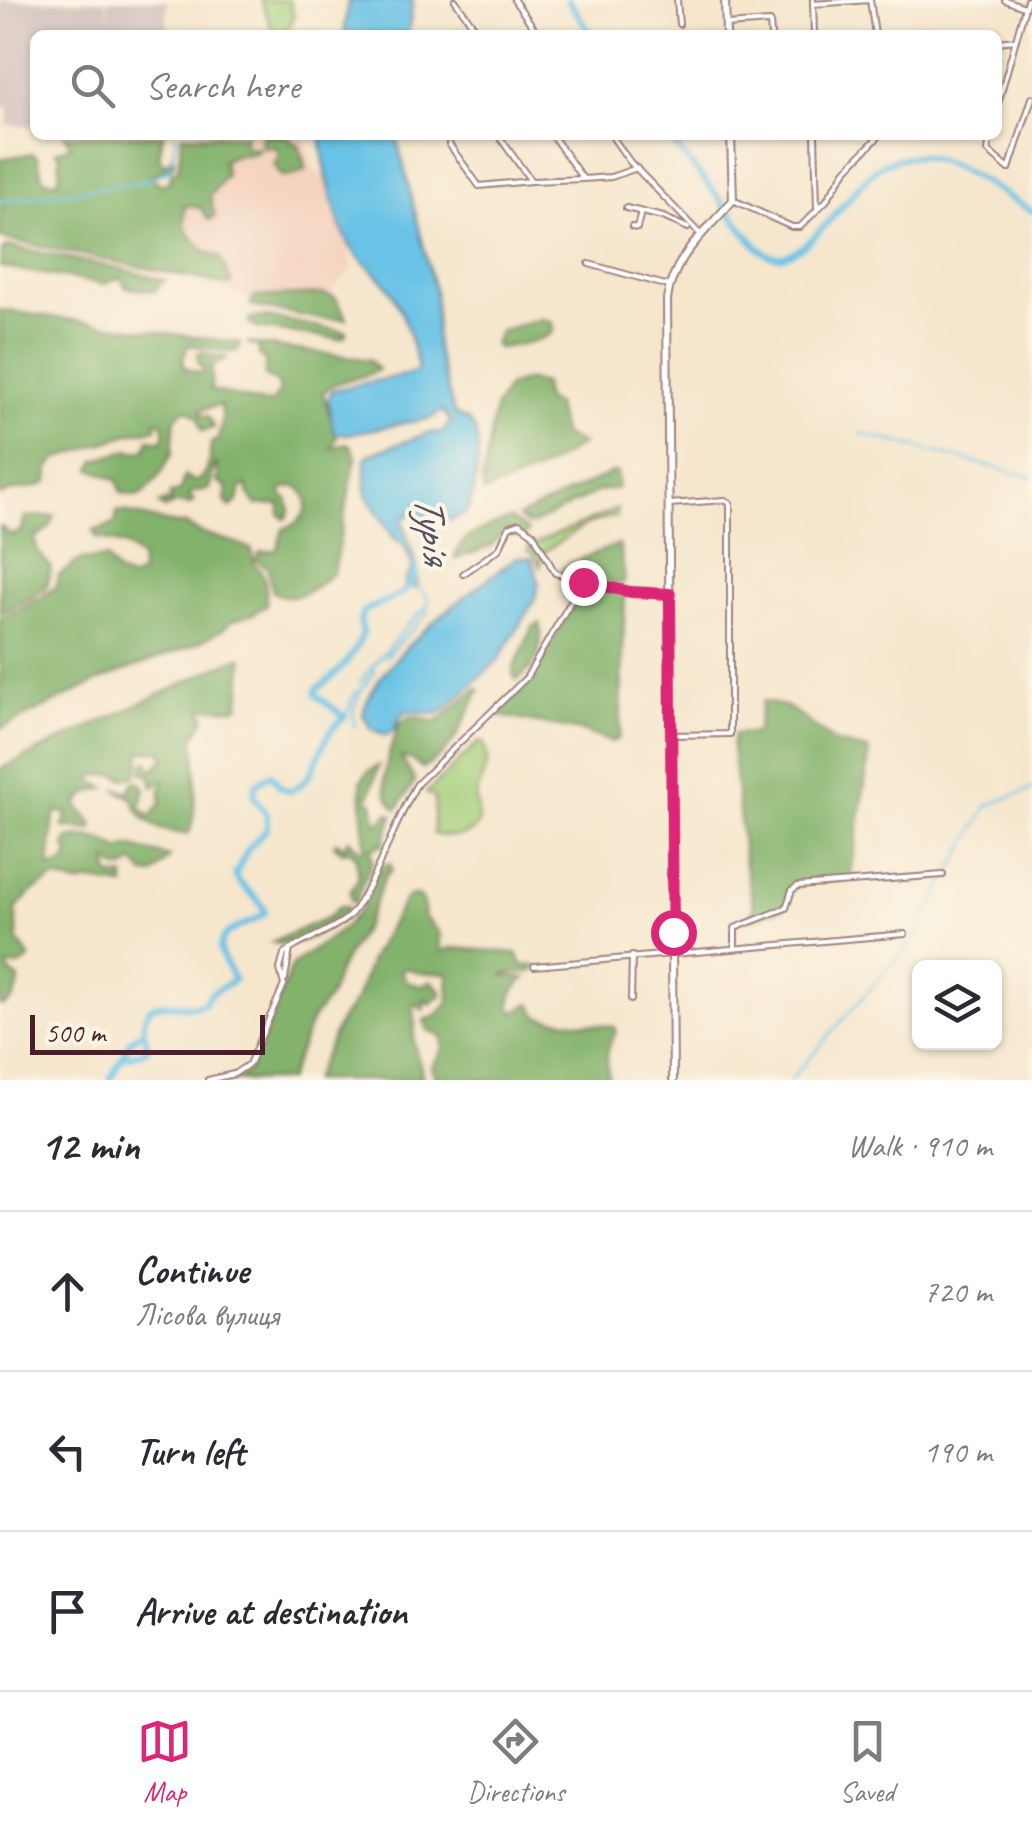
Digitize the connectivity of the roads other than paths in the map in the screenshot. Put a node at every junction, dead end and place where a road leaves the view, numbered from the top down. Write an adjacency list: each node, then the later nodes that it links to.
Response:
1 (455, 0): 12 (street)
2 (514, 0): 13 (street)
3 (677, 0): 10 (street)
4 (725, 0): 11 (street)
5 (870, 0): 8 (street); 17 (street)
6 (1005, 0): 9 (street)
7 (1027, 0): 9 (street)
8 (814, 2): 16 (street)
9 (1025, 8): 18 (street)
10 (679, 24)
11 (726, 25): 14 (street); 15 (street)
12 (476, 30)
13 (535, 30)
14 (726, 30)
15 (771, 30)
16 (814, 30)
17 (874, 30)
18 (1016, 40): 19 (street); 20 (street)
19 (1002, 41)
20 (1002, 83)
21 (1032, 98): 28 (street)
22 (502, 140): 32 (street)
23 (556, 140): 31 (street)
24 (615, 140): 30 (street)
25 (731, 140): 33 (street)
26 (816, 140): 35 (street)
27 (875, 140): 35 (street)
28 (989, 140)
29 (450, 144): 32 (street)
30 (637, 168): 31 (street); 38 (street)
31 (584, 180): 32 (street)
32 (531, 181)
33 (729, 205): 35 (street); 38 (street)
34 (626, 208): 36 (street)
35 (817, 209)
36 (640, 212): 37 (street); 38 (street)
37 (632, 227)
38 (697, 232): 40 (street)
39 (589, 264): 40 (street)
40 (669, 286): 41 (street)
41 (670, 504): 44 (street); 45 (street)
42 (463, 574): 43 (street)
43 (583, 582): 44 (street); 53 (street)
44 (670, 594): 45 (street)
45 (671, 735): 49 (street)
46 (943, 875): 48 (street)
47 (905, 934): 48 (street)
48 (735, 947): 49 (street)
49 (673, 954): 50 (street); 54 (street)
50 (632, 956): 51 (street); 52 (street)
51 (534, 966)
52 (631, 1000)
53 (208, 1080)
54 (673, 1080)

